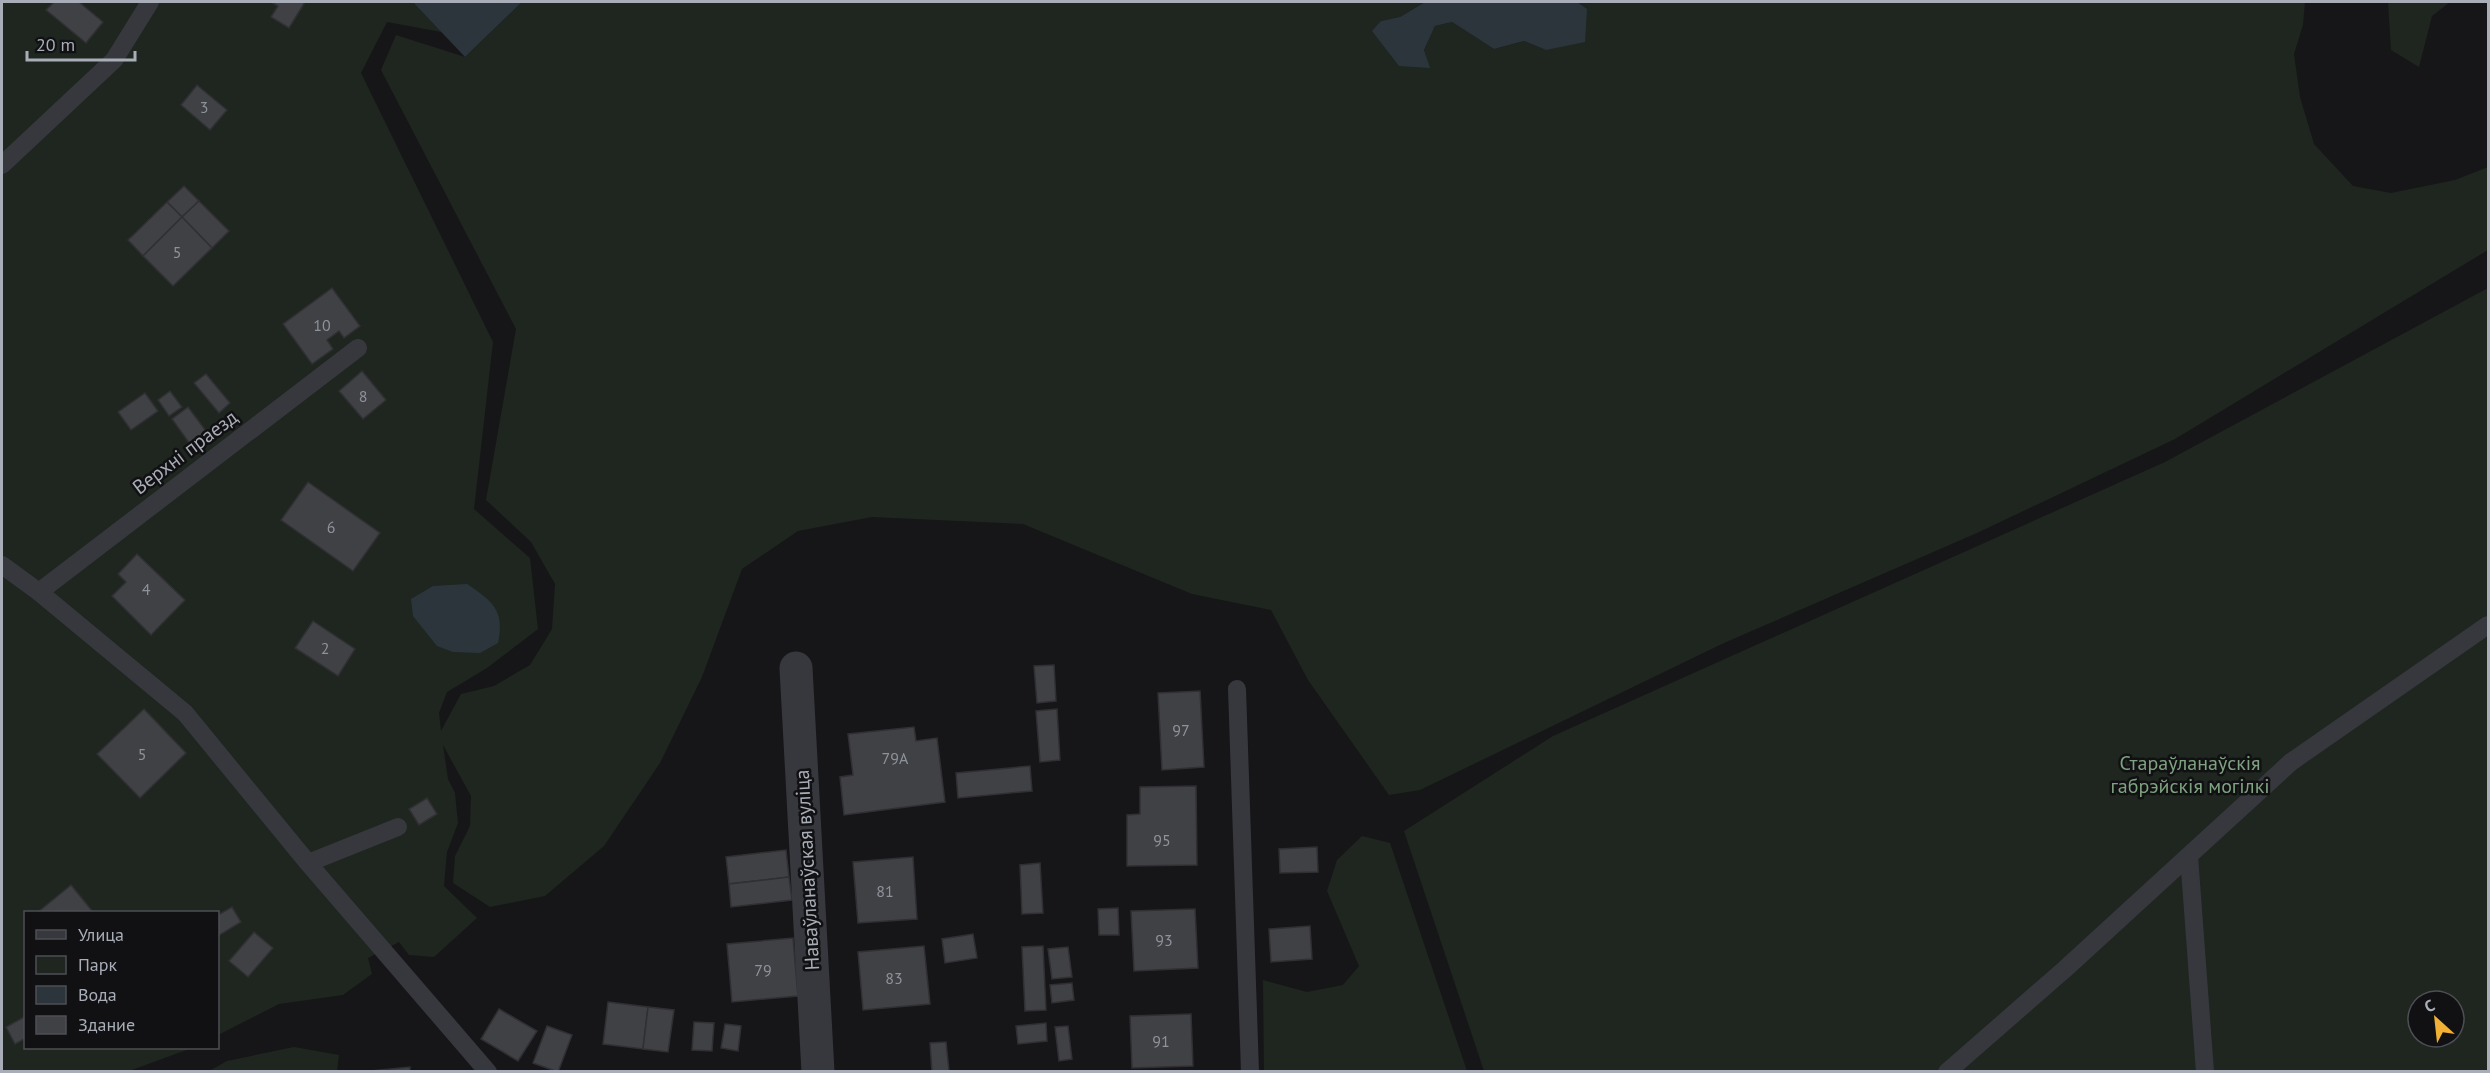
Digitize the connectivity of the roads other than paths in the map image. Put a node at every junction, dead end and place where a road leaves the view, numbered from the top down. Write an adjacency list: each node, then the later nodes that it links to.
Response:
1 (150, 2): 2 (lane)
2 (2, 165)
3 (358, 348): 5 (lane, Верхні праезд)
4 (2, 565): 5 (lane)
5 (39, 592): 11 (lane)
6 (2488, 625): 10 (lane)
7 (796, 668): 13 (street, Наваўланаўская вуліца)
8 (1237, 689): 14 (lane)
9 (399, 827): 11 (lane)
10 (2189, 856): 15 (lane); 16 (lane)
11 (308, 863): 12 (lane)
12 (488, 1071)
13 (818, 1071)
14 (1250, 1071)
15 (1947, 1071)
16 (2205, 1071)

